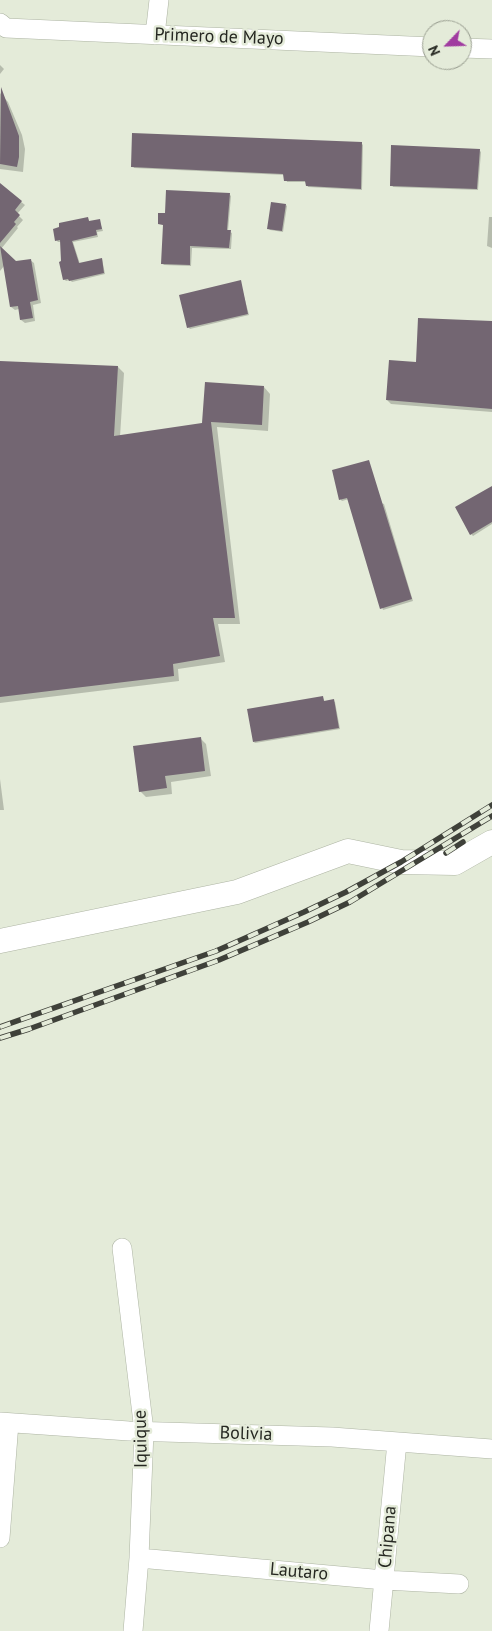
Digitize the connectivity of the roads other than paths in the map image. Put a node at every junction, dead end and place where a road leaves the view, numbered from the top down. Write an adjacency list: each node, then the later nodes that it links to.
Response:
1 (159, 0): 3 (street)
2 (3, 25): 3 (street, Primero de Mayo)
3 (155, 35): 4 (street, Primero de Mayo)
4 (422, 46)
5 (472, 48): 6 (street)
6 (492, 49)
7 (492, 842): 8 (main road)
8 (115, 917): 9 (main road); 10 (main road)
9 (0, 930)
10 (0, 941)
11 (122, 1248): 13 (street, Iquique)
12 (4, 1422): 13 (street, Bolivia); 16 (street)
13 (144, 1431): 14 (street, Bolivia); 17 (street, Iquique)
14 (396, 1442): 15 (street, Bolivia); 18 (street, Chipana)
15 (492, 1449)
16 (0, 1538)
17 (139, 1558): 18 (street, Lautaro); 20 (street, Iquique)
18 (384, 1580): 19 (street, Lautaro); 21 (street, Chipana)
19 (458, 1584)
20 (133, 1631)
21 (379, 1631)

